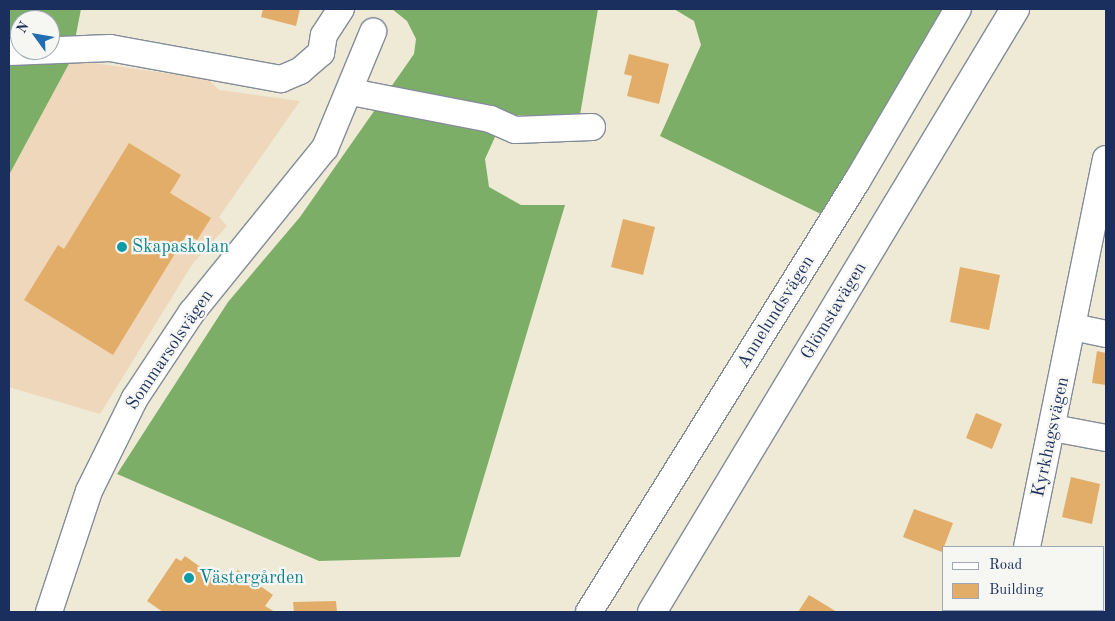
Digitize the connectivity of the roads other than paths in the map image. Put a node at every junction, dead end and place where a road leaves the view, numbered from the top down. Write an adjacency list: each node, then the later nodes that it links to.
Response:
1 (341, 9): 5 (street)
2 (958, 9): 15 (street, Annelundsvägen)
3 (1016, 9): 16 (main road, Glömstavägen)
4 (373, 32): 6 (street, Sommarsolsvägen)
5 (9, 52)
6 (351, 92): 7 (street); 14 (street, Sommarsolsvägen)
7 (592, 127)
8 (1106, 159): 9 (street, Kyrkhagsvägen)
9 (1072, 327): 10 (street); 11 (street, Kyrkhagsvägen)
10 (1106, 334)
11 (1053, 428): 12 (street); 13 (street, Kyrkhagsvägen)
12 (1106, 438)
13 (1027, 546)
14 (49, 612)
15 (589, 612)
16 (652, 612)

